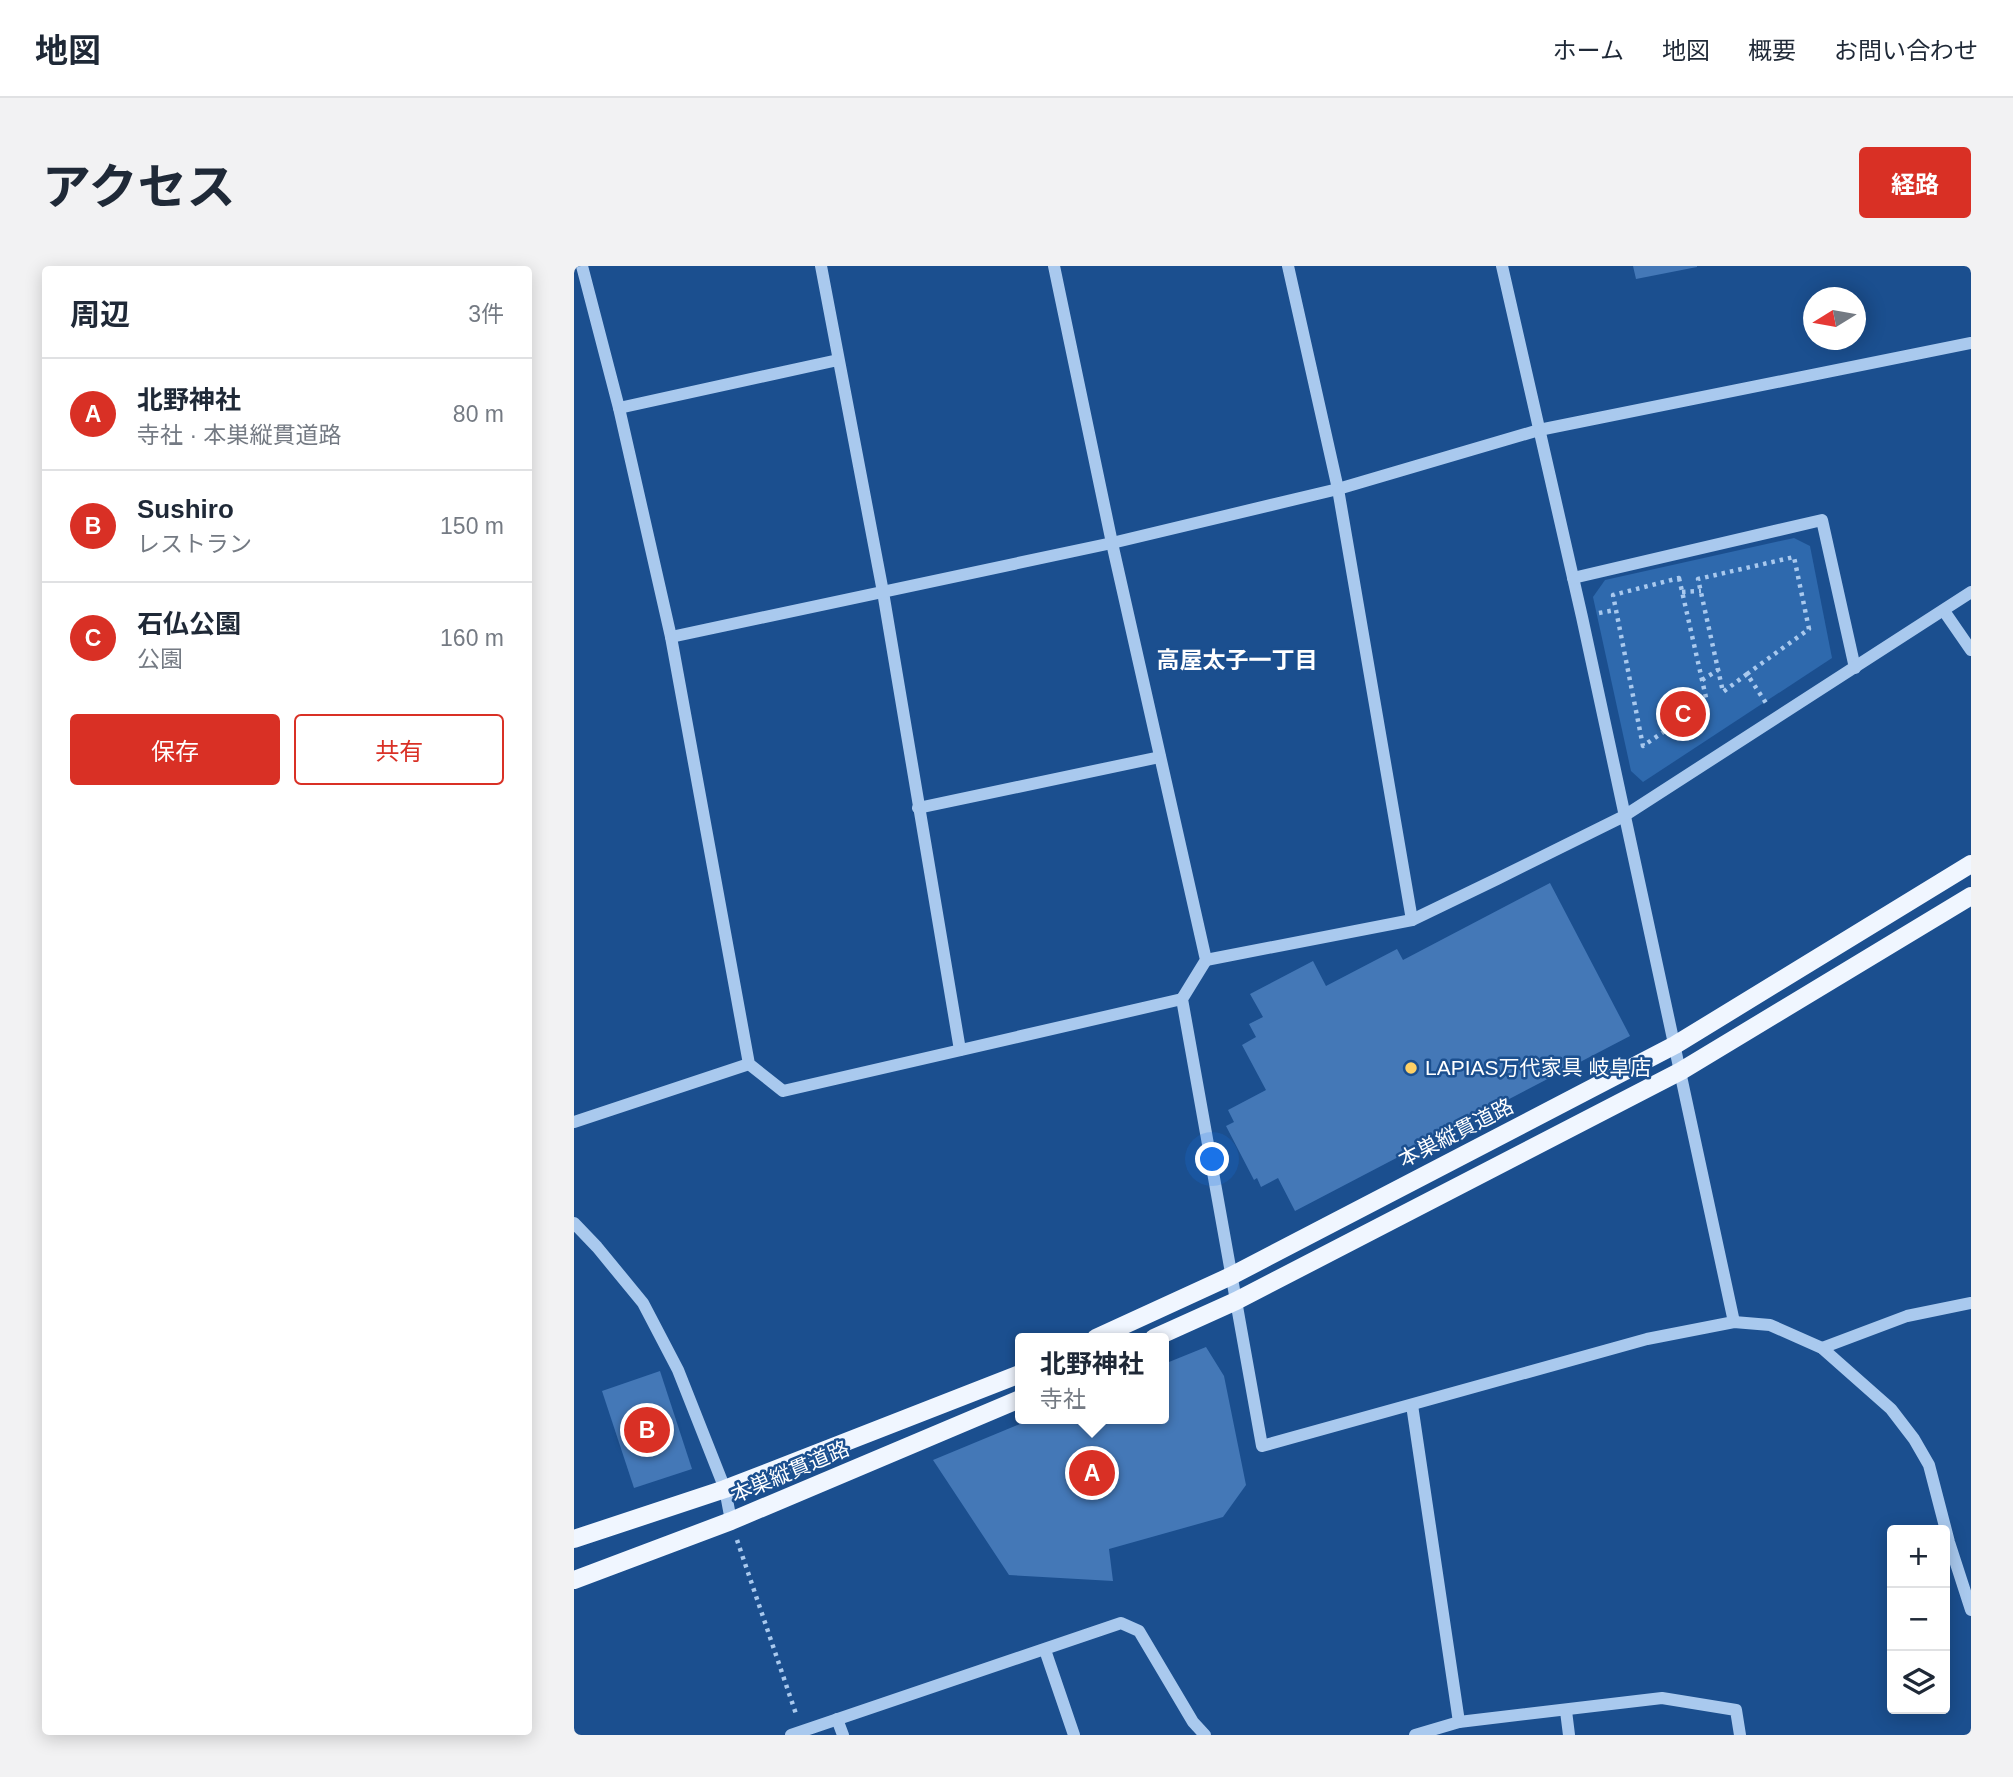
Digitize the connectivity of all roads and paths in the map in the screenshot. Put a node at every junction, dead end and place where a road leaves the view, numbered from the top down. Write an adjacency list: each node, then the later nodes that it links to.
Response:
1 (582, 266): 8 (street)
2 (821, 266): 7 (street)
3 (1054, 266): 11 (street)
4 (1288, 266): 10 (street)
5 (1502, 266): 9 (street)
6 (1971, 344): 9 (street)
7 (838, 360): 8 (street); 14 (street)
8 (619, 408): 18 (street)
9 (1539, 430): 10 (street); 12 (street)
10 (1338, 489): 11 (street); 30 (street)
11 (1112, 543): 14 (street); 25 (street)
12 (1573, 578): 20 (street); 27 (street)
13 (1701, 591): 16 (path); 21 (path); 22 (path)
14 (883, 592): 18 (street); 26 (street)
15 (1971, 592): 17 (street)
16 (1682, 593): 23 (path); 23 (path)
17 (1944, 611): 19 (street); 20 (street)
18 (671, 637): 35 (street)
19 (1971, 650)
20 (1855, 668): 24 (street)
21 (1718, 670): 22 (path); 23 (path)
22 (1747, 674): 24 (path)
23 (1702, 680)
24 (1776, 719): 27 (street)
25 (1160, 757): 26 (street); 31 (street)
26 (918, 808): 34 (street)
27 (1624, 816): 30 (street); 33 (street)
28 (1971, 864): 33 (main road, 本巣縦貫道路)
29 (1971, 896): 36 (main road)
30 (1412, 920): 31 (street)
31 (1206, 960): 32 (street)
32 (1182, 999): 34 (street); 39 (street)
33 (1675, 1045): 36 (street); 39 (main road, 本巣縦貫道路)
34 (960, 1050): 35 (street)
35 (748, 1064): 37 (street)
36 (1681, 1071): 40 (main road); 42 (street)
37 (574, 1122)
38 (574, 1223): 49 (street)
39 (1231, 1276): 40 (street); 43 (main road, 本巣縦貫道路)
40 (1236, 1301): 44 (main road); 48 (street)
41 (1971, 1303): 45 (street)
42 (1734, 1322): 45 (street); 48 (street)
43 (1107, 1333)
44 (1165, 1333)
45 (1822, 1348): 53 (street)
46 (1015, 1376): 49 (main road, 本巣縦貫道路)
47 (1015, 1401): 50 (main road, 本巣縦貫道路)
48 (1412, 1405): 57 (street)
49 (725, 1489): 50 (street); 51 (main road, 本巣縦貫道路)
50 (731, 1521): 52 (main road, 本巣縦貫道路); 58 (path)
51 (574, 1539)
52 (574, 1580)
53 (1971, 1610)
54 (1045, 1650): 56 (street); 60 (street); 61 (street)
55 (1566, 1711): 57 (street); 63 (street); 64 (street)
56 (837, 1718): 58 (street); 59 (street)
57 (1460, 1722): 62 (street)
58 (797, 1733)
59 (843, 1735)
60 (1074, 1735)
61 (1205, 1735)
62 (1415, 1735)
63 (1569, 1735)
64 (1740, 1735)

